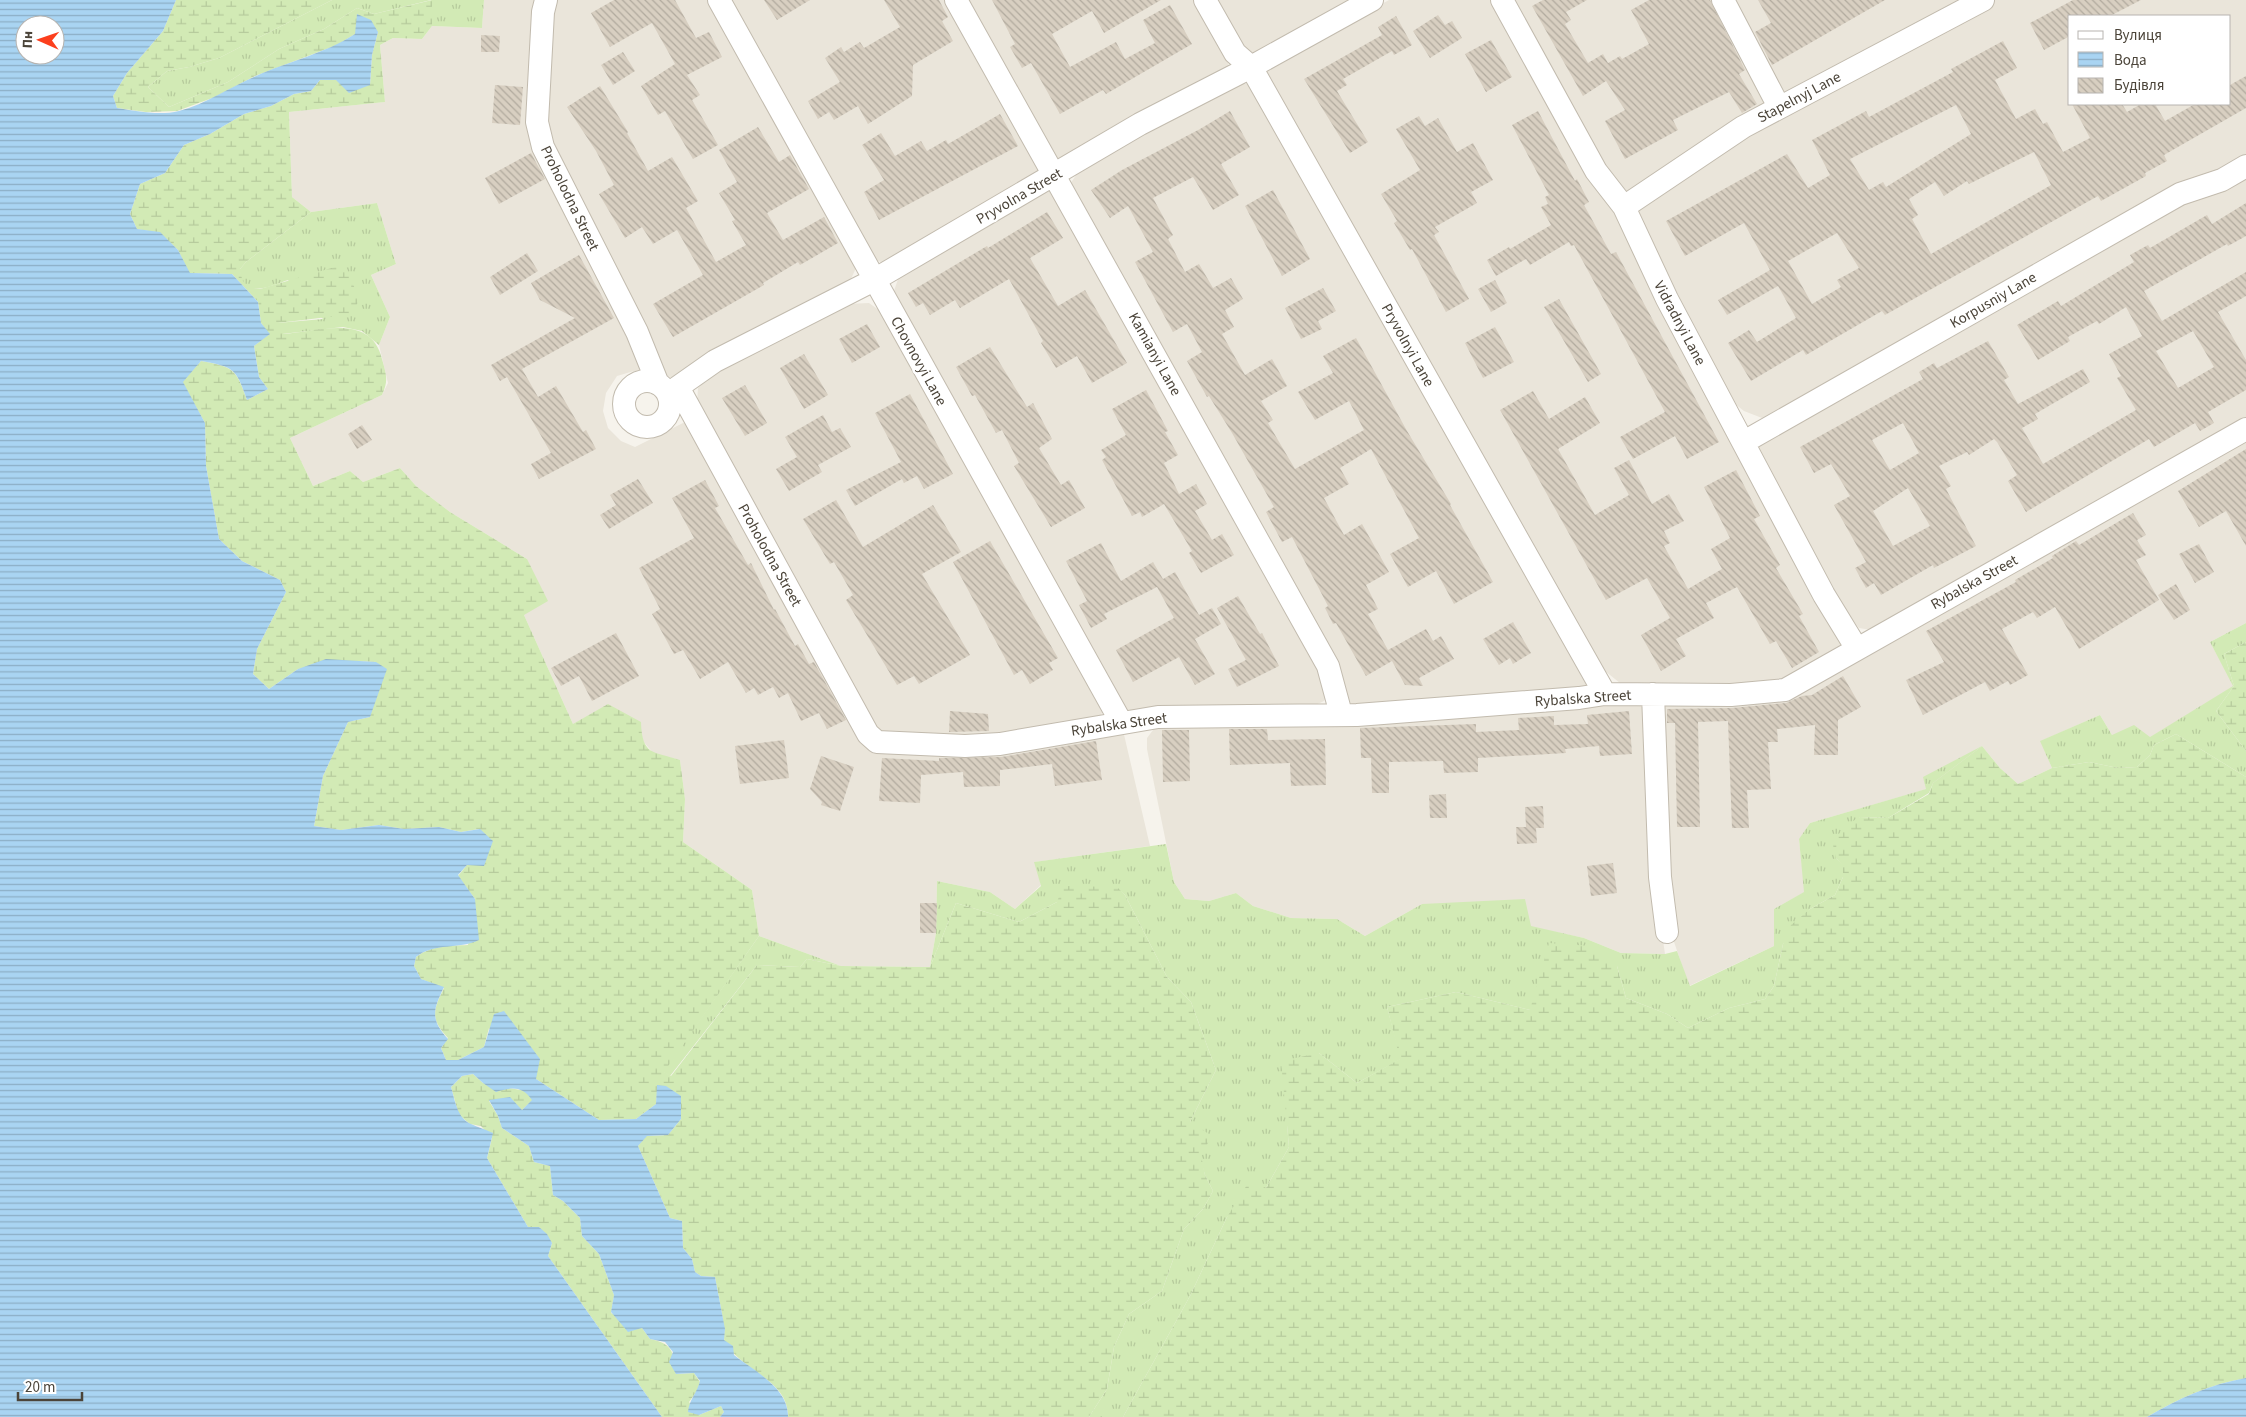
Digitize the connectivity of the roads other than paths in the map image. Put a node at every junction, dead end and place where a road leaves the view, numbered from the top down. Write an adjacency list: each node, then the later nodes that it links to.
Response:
1 (546, 0): 15 (street, Proholodna Street)
2 (719, 0): 14 (street, Chovnovyi Lane)
3 (956, 0): 12 (street, Kamianyi Lane)
4 (1205, 0): 9 (street, Pryvolnyi Lane)
5 (1372, 0): 9 (street, Pryvolna Street)
6 (1502, 0): 13 (street, Vidradnyi Lane)
7 (1723, 0): 10 (street)
8 (1983, 0): 10 (street, Stapelnyj Lane)
9 (1251, 67): 12 (street, Pryvolna Street); 19 (street, Pryvolnyi Lane)
10 (1779, 107): 13 (street, Stapelnyj Lane)
11 (2246, 166): 17 (street, Korpusniy Lane)
12 (1056, 175): 14 (street, Pryvolna Street); 21 (street, Kamianyi Lane)
13 (1624, 207): 17 (street, Vidradnyi Lane)
14 (874, 280): 15 (street, Pryvolna Street); 22 (street, Chovnovyi Lane)
15 (668, 388): 23 (street, Proholodna Street)
16 (2246, 428): 18 (street, Rybalska Street)
17 (1744, 442): 18 (street, Vidradnyi Lane)
18 (1856, 649): 20 (street, Rybalska Street)
19 (1605, 694): 20 (street, Rybalska Street); 21 (street, Rybalska Street)
20 (1652, 694): 24 (street)
21 (1341, 714): 22 (street, Rybalska Street)
22 (1120, 722): 23 (street, Rybalska Street)
23 (862, 723)
24 (1668, 932)

